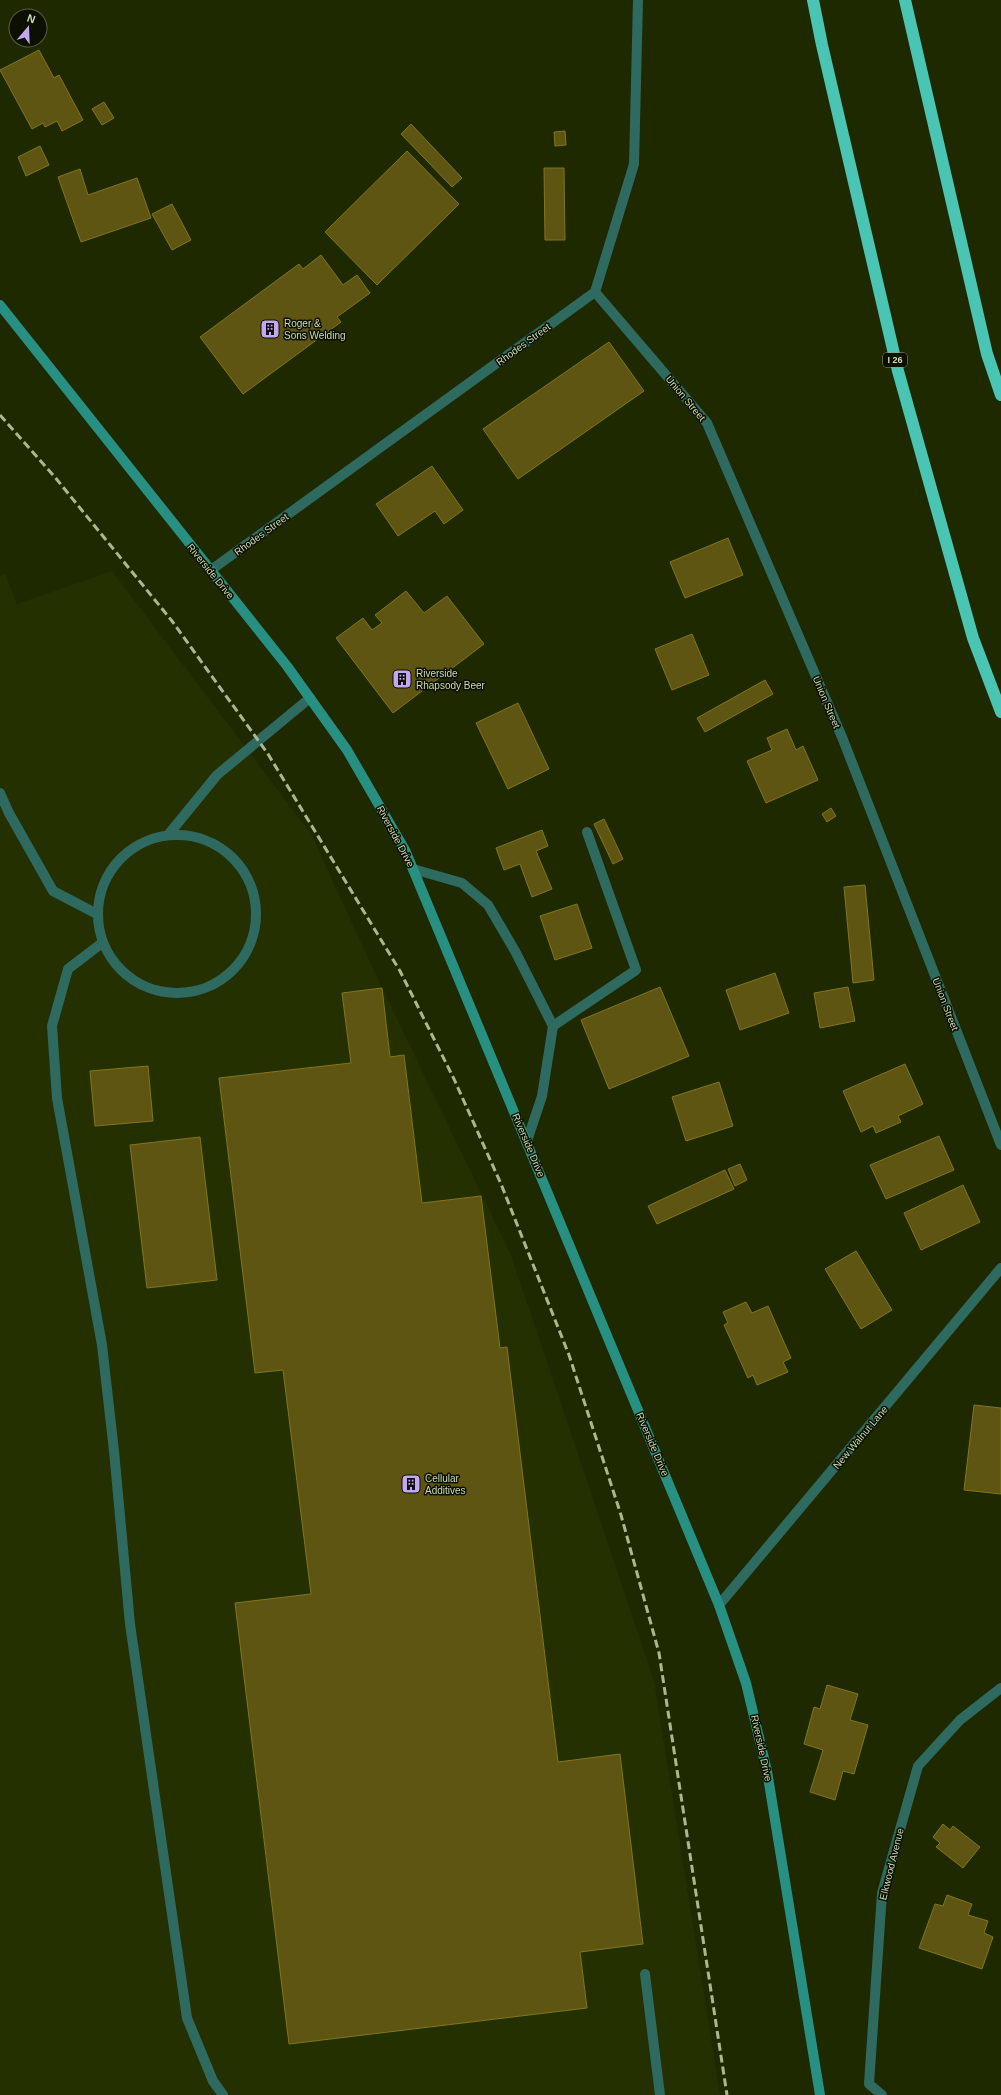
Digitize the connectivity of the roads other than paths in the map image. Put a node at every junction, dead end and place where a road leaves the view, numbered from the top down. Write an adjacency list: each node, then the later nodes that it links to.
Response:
1 (638, 0): 4 (street)
2 (814, 0): 9 (highway, I 26)
3 (905, 0): 6 (highway)
4 (595, 292): 7 (street, Rhodes Street); 18 (street, Union Street)
5 (0, 305): 7 (main road, Riverside Drive)
6 (1001, 395)
7 (211, 570): 8 (main road, Riverside Drive)
8 (310, 698): 12 (street); 13 (main road, Riverside Drive)
9 (1001, 712)
10 (0, 793): 14 (street)
11 (587, 832): 16 (street)
12 (168, 835): 14 (street); 15 (street)
13 (413, 869): 16 (street); 17 (main road, Riverside Drive)
14 (97, 914): 15 (street)
15 (102, 943): 23 (street)
16 (553, 1026): 17 (street)
17 (527, 1141): 20 (main road, Riverside Drive)
18 (1001, 1146)
19 (1001, 1268): 20 (street, New Walnut Lane)
20 (719, 1605): 25 (main road, Riverside Drive)
21 (1001, 1688): 26 (street, Elkwood Avenue)
22 (645, 1974): 24 (street)
23 (223, 2095)
24 (660, 2095)
25 (820, 2095)
26 (882, 2095)

